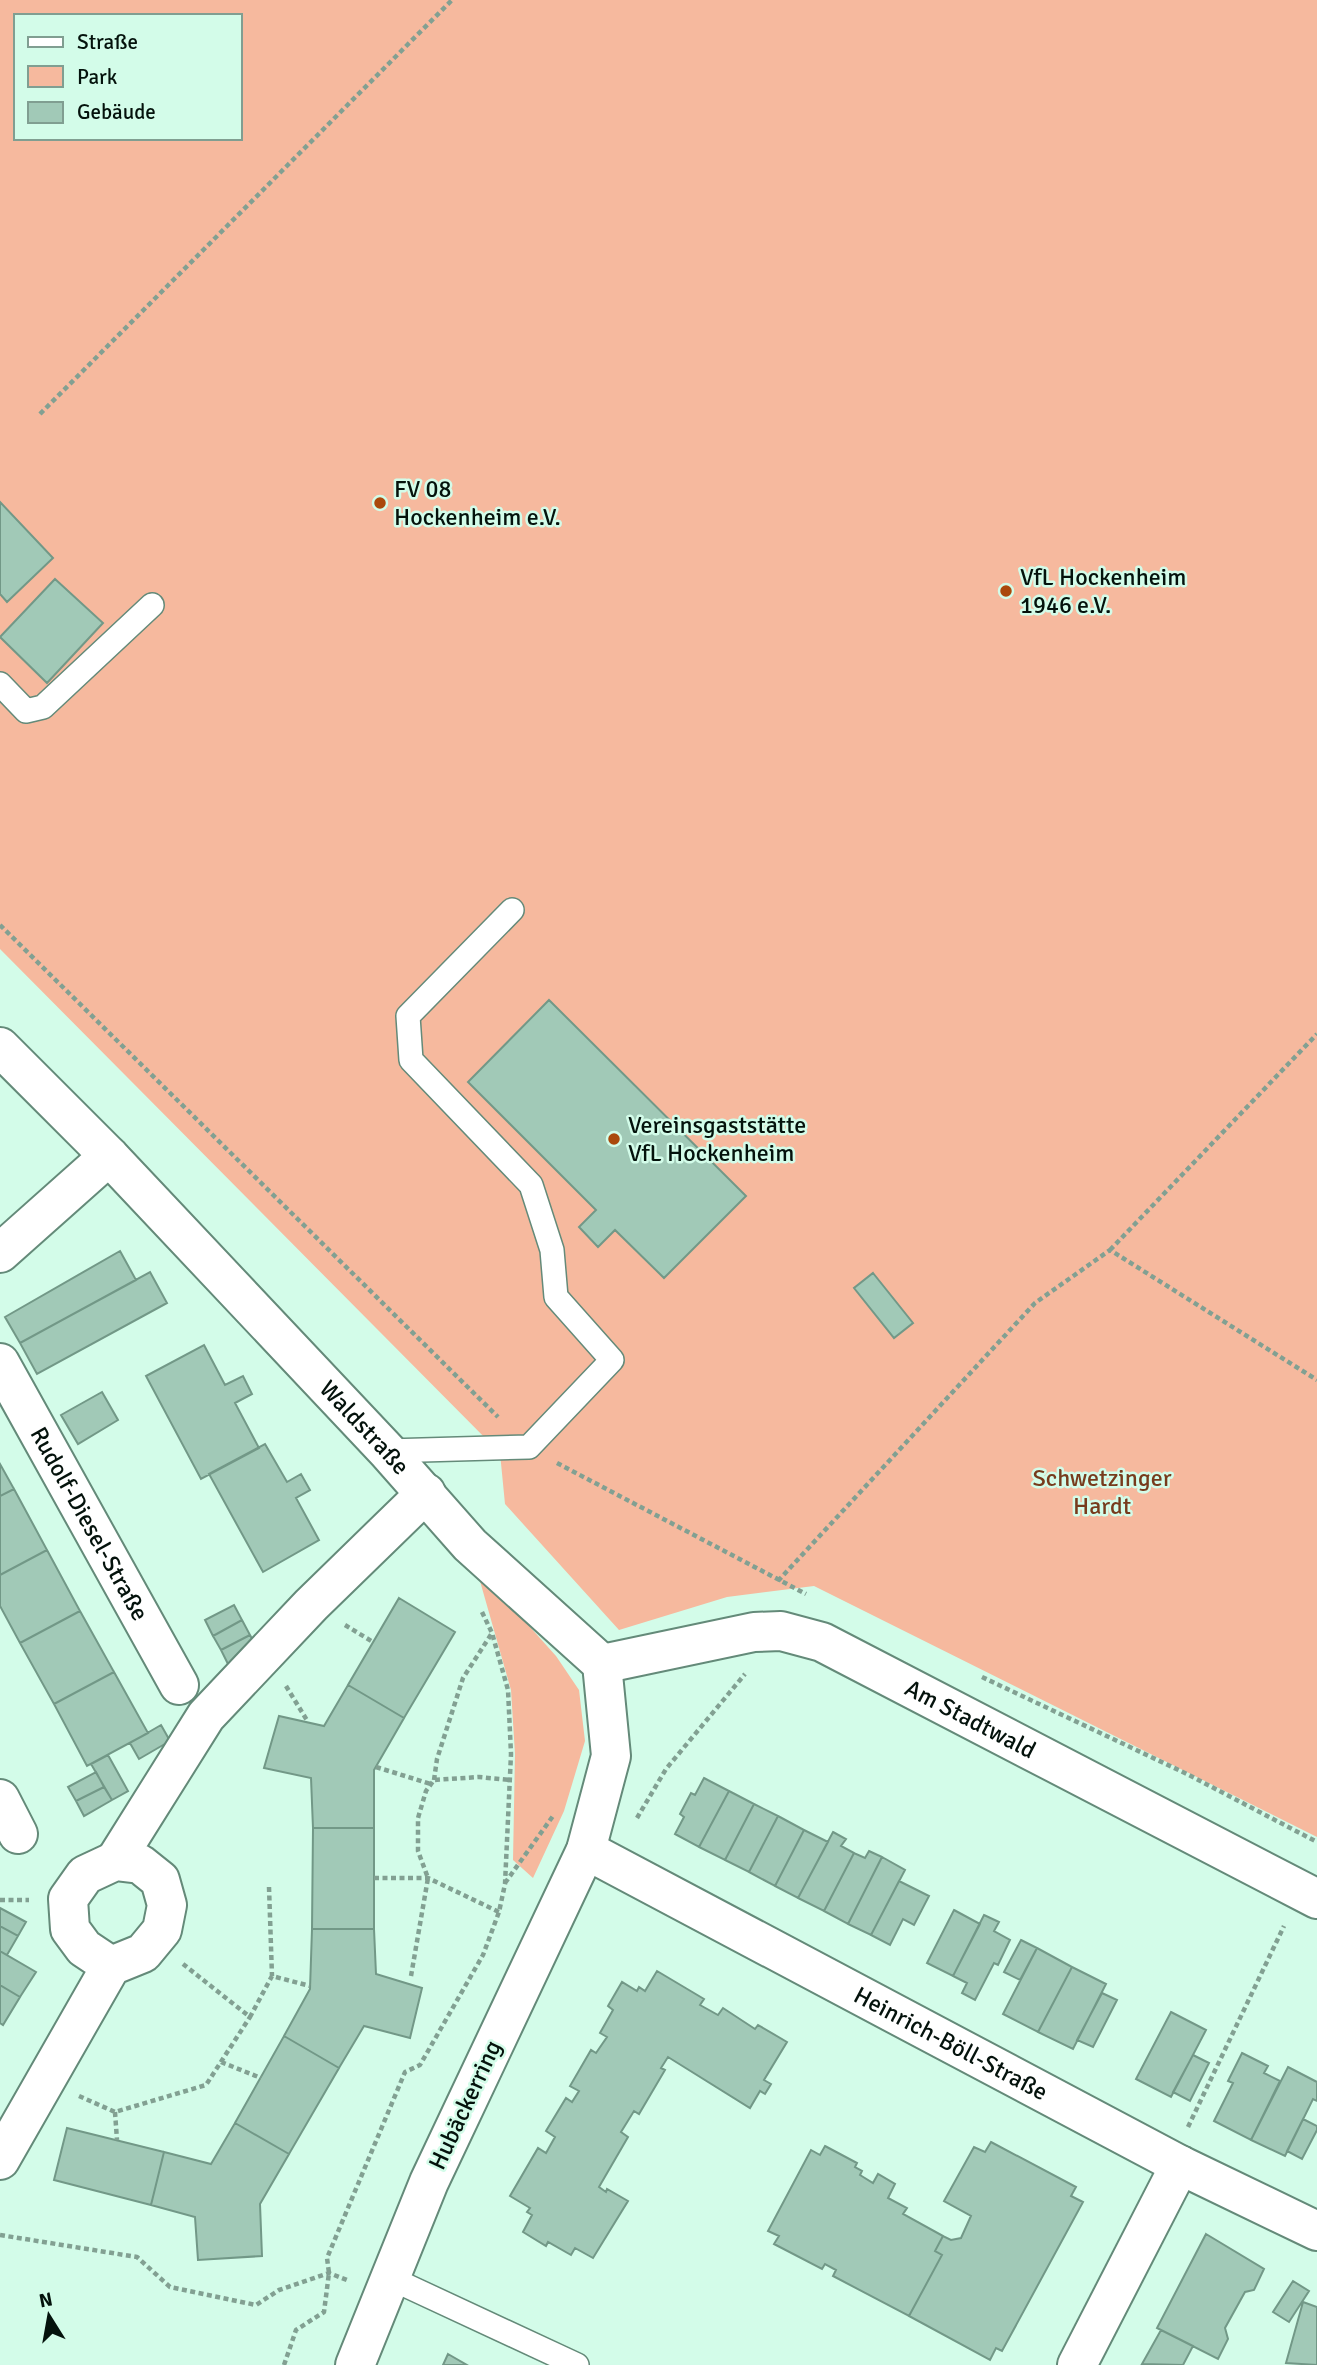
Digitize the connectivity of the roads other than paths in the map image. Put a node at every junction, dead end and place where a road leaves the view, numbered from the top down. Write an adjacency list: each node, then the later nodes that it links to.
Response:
1 (152, 606): 2 (lane)
2 (0, 684)
3 (512, 910): 8 (lane)
4 (0, 1047): 5 (street, Waldstraße)
5 (109, 1156): 6 (street); 8 (street, Waldstraße)
6 (0, 1253)
7 (0, 1363): 11 (street, Rudolf-Diesel-Straße)
8 (387, 1451): 9 (street, Waldstraße)
9 (426, 1493): 10 (street, Waldstraße); 15 (street)
10 (602, 1664): 14 (street); 16 (street, Am Stadtwald)
11 (179, 1685)
12 (0, 1799): 13 (street)
13 (18, 1834)
14 (586, 1850): 19 (street, Heinrich-Böll-Straße); 21 (street, Hubäckerring)
15 (116, 1861): 17 (street); 17 (street)
16 (1309, 1895)
17 (111, 1966): 18 (street)
18 (0, 2160)
19 (1180, 2165): 20 (street, Heinrich-Böll-Straße); 24 (street)
20 (1317, 2231)
21 (386, 2286): 22 (street, Hubäckerring); 23 (lane)
22 (355, 2365)
23 (577, 2365)
24 (1077, 2365)

